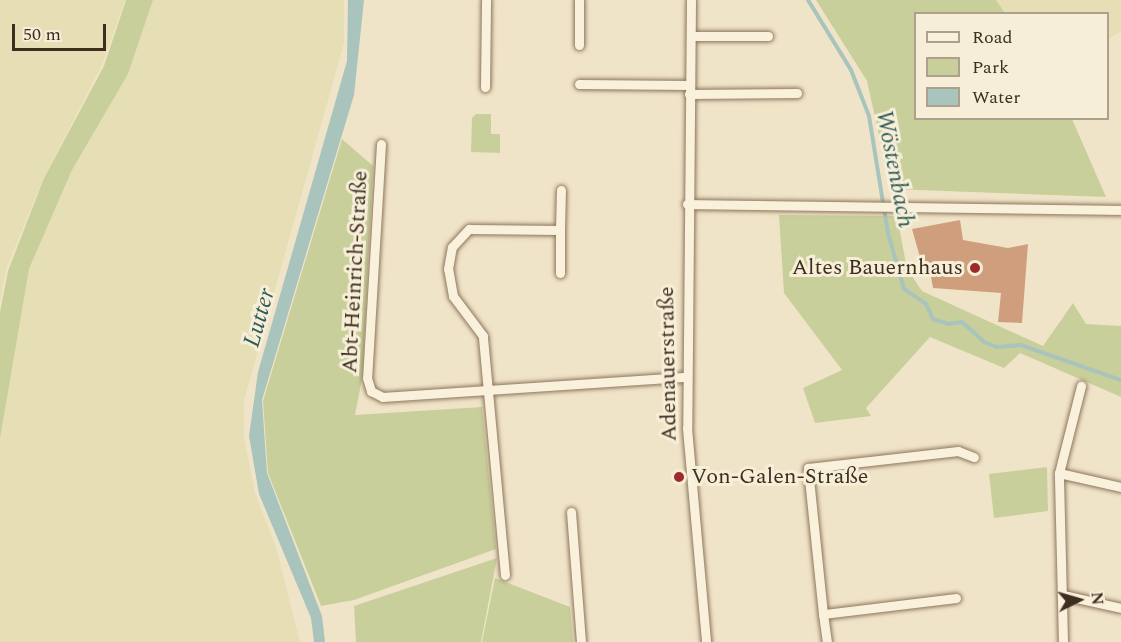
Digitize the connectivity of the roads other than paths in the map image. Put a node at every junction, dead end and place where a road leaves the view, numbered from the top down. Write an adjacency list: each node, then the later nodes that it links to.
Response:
1 (486, 0): 8 (street)
2 (579, 0): 6 (street)
3 (691, 0): 4 (street, Adenauerstraße)
4 (691, 36): 5 (street); 9 (street, Adenauerstraße)
5 (768, 36)
6 (579, 45)
7 (579, 84): 9 (street)
8 (485, 87)
9 (689, 89): 10 (street); 13 (street, Adenauerstraße)
10 (797, 93)
11 (381, 144): 19 (street, Abt-Heinrich-Straße)
12 (561, 190): 15 (street)
13 (687, 204): 14 (street); 17 (street, Adenauerstraße)
14 (1121, 210)
15 (560, 230): 16 (street); 19 (street)
16 (560, 273)
17 (686, 376): 19 (street, Abt-Heinrich-Straße); 30 (street, Adenauerstraße)
18 (1081, 386): 21 (street)
19 (488, 390): 24 (street)
20 (974, 457): 28 (street)
21 (1059, 473): 22 (street); 25 (street)
22 (1121, 487)
23 (571, 512): 29 (street)
24 (505, 575)
25 (1063, 595): 27 (street); 32 (street)
26 (956, 598): 28 (street)
27 (1121, 608)
28 (823, 614): 31 (street)
29 (581, 642)
30 (706, 642)
31 (826, 642)
32 (1063, 642)

